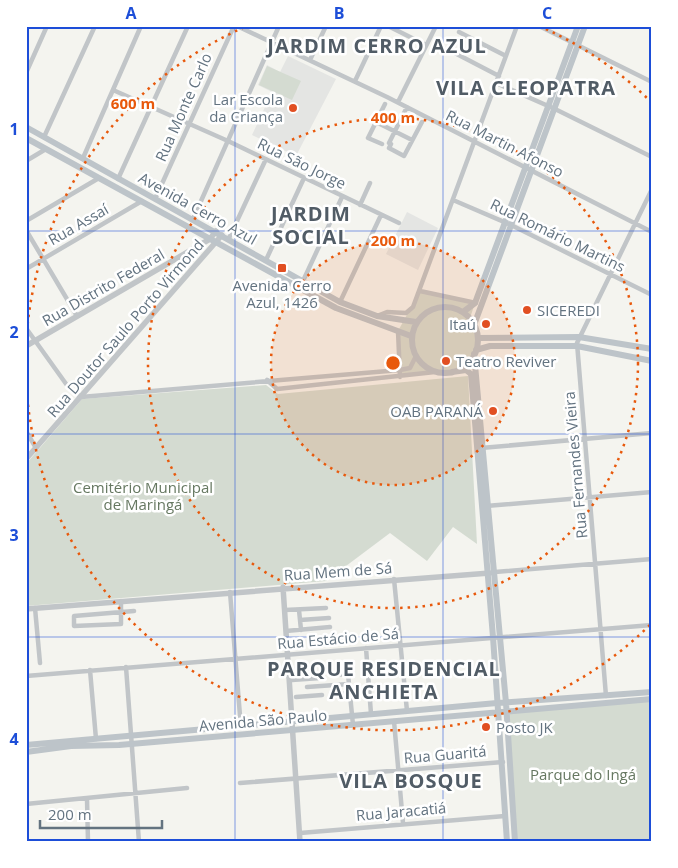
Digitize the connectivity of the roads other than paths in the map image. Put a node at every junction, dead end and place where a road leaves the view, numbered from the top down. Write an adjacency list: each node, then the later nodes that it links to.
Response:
1 (47, 26): 22 (street)
2 (95, 26): 38 (street)
3 (142, 26): 27 (street)
4 (188, 26): 31 (street)
5 (235, 26): 16 (street, Rua Martin Afonso); 35 (street, Rua Monte Carlo)
6 (279, 26): 16 (street)
7 (326, 26): 21 (street)
8 (381, 26): 24 (street)
9 (388, 26): 17 (street)
10 (436, 26): 17 (street)
11 (517, 26): 20 (street)
12 (539, 26): 18 (street)
13 (578, 26): 18 (main road)
14 (585, 26): 18 (main road)
15 (459, 32): 20 (street)
16 (272, 42): 21 (street, Rua Martin Afonso); 41 (street)
17 (426, 45): 28 (street)
18 (575, 45): 25 (street); 32 (main road)
19 (449, 50): 23 (street)
20 (506, 56): 23 (street)
21 (310, 60): 24 (street, Rua Martin Afonso)
22 (26, 74)
23 (499, 76): 26 (street)
24 (355, 81): 28 (street, Rua Martin Afonso)
25 (652, 82)
26 (496, 84): 32 (street); 42 (street)
27 (113, 90): 31 (street, Rua São Jorge); 47 (street)
28 (398, 102): 30 (street, Rua Martin Afonso)
29 (385, 104): 33 (street)
30 (407, 107): 37 (street); 42 (street, Rua Martin Afonso)
31 (152, 108): 35 (street, Rua São Jorge); 54 (street)
32 (552, 108): 46 (street); 51 (main road); 52 (main road)
33 (376, 122): 37 (street); 43 (street)
34 (422, 122): 40 (street)
35 (190, 124): 41 (street, Rua São Jorge); 59 (street, Rua Monte Carlo)
36 (26, 127): 38 (main road, Avenida Cerro Azul)
37 (395, 132): 40 (street); 40 (street)
38 (44, 137): 44 (main road, Avenida Cerro Azul)
39 (26, 138): 45 (main road, Avenida Cerro Azul)
40 (412, 140)
41 (228, 141): 48 (street, Rua São Jorge); 66 (street)
42 (474, 141): 51 (street, Rua Martin Afonso); 60 (street)
43 (382, 144)
44 (60, 146): 45 (main road); 47 (main road, Avenida Cerro Azul)
45 (44, 148): 49 (street); 50 (main road, Avenida Cerro Azul)
46 (652, 157)
47 (82, 158): 50 (main road); 54 (main road, Avenida Cerro Azul)
48 (266, 159): 55 (street, Rua São Jorge); 73 (street)
49 (26, 160)
50 (68, 161): 53 (main road, Avenida Cerro Azul)
51 (525, 169): 52 (street, Rua Martin Afonso); 69 (main road)
52 (532, 172): 69 (main road); 70 (street, Rua Martin Afonso)
53 (99, 178): 61 (main road, Avenida Cerro Azul); 67 (street)
54 (118, 178): 59 (main road, Avenida Cerro Azul)
55 (304, 178): 58 (street, Rua São Jorge); 76 (street)
56 (370, 183): 62 (street)
57 (652, 189): 70 (street, Rua Fernandes Vieira)
58 (342, 196): 62 (street, Rua São Jorge); 79 (street)
59 (156, 199): 64 (main road, Avenida Cerro Azul)
60 (454, 200): 69 (street, Rua Romário Martins); 80 (street)
61 (143, 201): 63 (main road, Avenida Cerro Azul); 75 (street, Rua Assaí)
62 (360, 205): 65 (street, Rua São Jorge)
63 (154, 206): 64 (main road); 74 (main road, Avenida Cerro Azul)
64 (172, 208): 66 (main road, Avenida Cerro Azul)
65 (381, 216): 68 (street, Rua São Jorge); 82 (street)
66 (193, 219): 73 (main road, Avenida Cerro Azul)
67 (26, 221)
68 (398, 223)
69 (508, 224): 78 (street, Rua Romário Martins); 83 (main road)
70 (636, 224): 72 (street, Rua Martin Afonso); 78 (street, Rua Fernandes Vieira)
71 (26, 230): 75 (street)
72 (652, 232)
73 (222, 235): 74 (street, Rua Doutor Saulo Porto Virmond); 76 (main road, Avenida Cerro Azul)
74 (213, 240): 84 (main road, Avenida Cerro Azul); 86 (street, Rua Distrito Federal); 107 (street, Rua Doutor Saulo Porto Virmond)
75 (43, 258): 77 (street, Rua Assaí); 86 (street)
76 (266, 260): 79 (main road, Avenida Cerro Azul)
77 (26, 268)
78 (609, 274): 81 (street, Rua Romário Martins); 93 (street, Rua Fernandes Vieira)
79 (302, 281): 82 (main road, Avenida Cerro Azul)
80 (420, 291): 83 (street); 87 (street)
81 (652, 295)
82 (340, 302): 84 (main road, Avenida Cerro Azul)
83 (479, 304): 85 (main road); 89 (main road)
84 (356, 312): 87 (main road, Avenida Cerro Azul); 91 (main road, Avenida Cerro Azul)
85 (463, 312): 88 (main road); 89 (main road)
86 (77, 316): 95 (street, Rua Distrito Federal)
87 (377, 316): 88 (main road, Avenida Cerro Azul)
88 (416, 322): 92 (main road)
89 (474, 325): 94 (main road)
90 (26, 328): 95 (street)
91 (398, 331): 92 (main road, Avenida Cerro Azul); 102 (street)
92 (412, 336): 100 (main road)
93 (579, 337): 94 (main road); 97 (street, Rua Fernandes Vieira); 98 (main road)
94 (478, 338): 99 (main road)
95 (34, 341): 96 (street, Rua Distrito Federal); 107 (street)
96 (26, 346)
97 (577, 346): 99 (main road); 101 (main road); 110 (street, Rua Fernandes Vieira)
98 (652, 350)
99 (475, 352): 104 (main road); 112 (main road)
100 (416, 356): 102 (street); 103 (main road)
101 (652, 361)
102 (400, 370): 105 (street); 106 (street)
103 (435, 372): 104 (main road); 105 (street)
104 (452, 372): 112 (main road)
105 (400, 377): 106 (street)
106 (267, 380): 107 (street)
107 (81, 398): 111 (street, Rua Doutor Saulo Porto Virmond)
108 (26, 432): 111 (street)
109 (652, 433): 110 (street)
110 (584, 440): 112 (street); 115 (street, Rua Fernandes Vieira)
111 (36, 448): 113 (street, Rua Doutor Saulo Porto Virmond)
112 (480, 448): 116 (main road)
113 (26, 459)
114 (652, 492): 115 (street)
115 (590, 497): 116 (street); 118 (street, Rua Fernandes Vieira)
116 (486, 506): 119 (main road)
117 (652, 559): 118 (street, Rua Mem de Sá)
118 (597, 564): 119 (street, Rua Mem de Sá); 135 (street, Rua Fernandes Vieira)
119 (491, 573): 120 (street, Rua Mem de Sá); 138 (main road)
120 (394, 579): 121 (street, Rua Mem de Sá); 139 (street)
121 (283, 587): 122 (street, Rua Mem de Sá); 127 (street)
122 (230, 592): 123 (street, Rua Mem de Sá); 142 (street)
123 (121, 601): 124 (street, Rua Mem de Sá); 130 (street)
124 (35, 608): 126 (street, Rua Mem de Sá); 143 (street)
125 (326, 608): 128 (street)
126 (26, 609)
127 (285, 610): 128 (street); 137 (street)
128 (299, 610): 132 (street)
129 (134, 611): 130 (street)
130 (122, 612): 130 (street)
131 (329, 618): 132 (street)
132 (300, 620): 136 (street)
133 (652, 625): 135 (street, Rua Estácio de Sá)
134 (330, 627): 136 (street)
135 (602, 628): 138 (street, Rua Estácio de Sá); 158 (street, Rua Fernandes Vieira)
136 (301, 630): 137 (street)
137 (286, 631): 141 (street)
138 (497, 637): 139 (street, Rua Estácio de Sá); 161 (main road); 162 (main road)
139 (401, 645): 140 (street, Rua Estácio de Sá); 163 (street)
140 (366, 648): 141 (street, Rua Estácio de Sá); 166 (street)
141 (287, 654): 142 (street, Rua Estácio de Sá); 168 (street)
142 (236, 659): 144 (street, Rua Estácio de Sá); 171 (street)
143 (40, 663)
144 (126, 667): 145 (street, Rua Estácio de Sá); 175 (street)
145 (90, 670): 147 (street, Rua Estácio de Sá); 174 (street)
146 (335, 675): 151 (street)
147 (26, 676)
148 (320, 678): 149 (street)
149 (307, 679): 150 (street); 152 (street)
150 (292, 680)
151 (349, 684): 152 (street); 154 (street)
152 (307, 687): 157 (street)
153 (652, 692): 158 (main road, Avenida São Paulo)
154 (350, 693): 155 (street); 167 (street)
155 (337, 694)
156 (322, 695): 157 (street)
157 (308, 696): 159 (street)
158 (606, 696): 162 (main road, Avenida São Paulo)
159 (296, 698)
160 (652, 698): 164 (main road, Avenida São Paulo)
161 (497, 703): 162 (main road, Avenida São Paulo); 163 (main road, Avenida São Paulo); 165 (main road)
162 (506, 703): 164 (main road)
163 (407, 711): 166 (main road, Avenida São Paulo)
164 (506, 711): 165 (main road, Avenida São Paulo); 193 (main road)
165 (498, 712): 169 (main road, Avenida São Paulo); 178 (main road)
166 (371, 714): 167 (main road, Avenida São Paulo)
167 (352, 716): 168 (main road, Avenida São Paulo); 170 (street)
168 (292, 721): 171 (main road, Avenida São Paulo); 172 (street)
169 (394, 721): 170 (main road, Avenida São Paulo); 179 (street)
170 (353, 725): 172 (main road, Avenida São Paulo)
171 (241, 726): 173 (street); 175 (main road, Avenida São Paulo)
172 (292, 730): 173 (main road, Avenida São Paulo); 180 (street)
173 (241, 734): 175 (main road, Avenida São Paulo)
174 (96, 739): 175 (main road, Avenida São Paulo); 176 (main road, Avenida São Paulo)
175 (131, 740): 177 (main road, Avenida São Paulo); 183 (street)
176 (26, 745)
177 (26, 752)
178 (503, 762): 179 (street, Rua Guaritá); 186 (main road)
179 (399, 770): 180 (street, Rua Guaritá); 187 (street)
180 (296, 779): 181 (street, Rua Guaritá); 188 (street)
181 (240, 783)
182 (187, 788): 183 (street)
183 (135, 794): 184 (street); 190 (street)
184 (87, 799): 185 (street); 189 (street)
185 (26, 804)
186 (505, 816): 187 (street, Rua Jaracatiá); 192 (main road)
187 (403, 823): 188 (street, Rua Jaracatiá)
188 (300, 833): 191 (street)
189 (88, 842)
190 (139, 842)
191 (300, 842)
192 (507, 842)
193 (515, 842)

